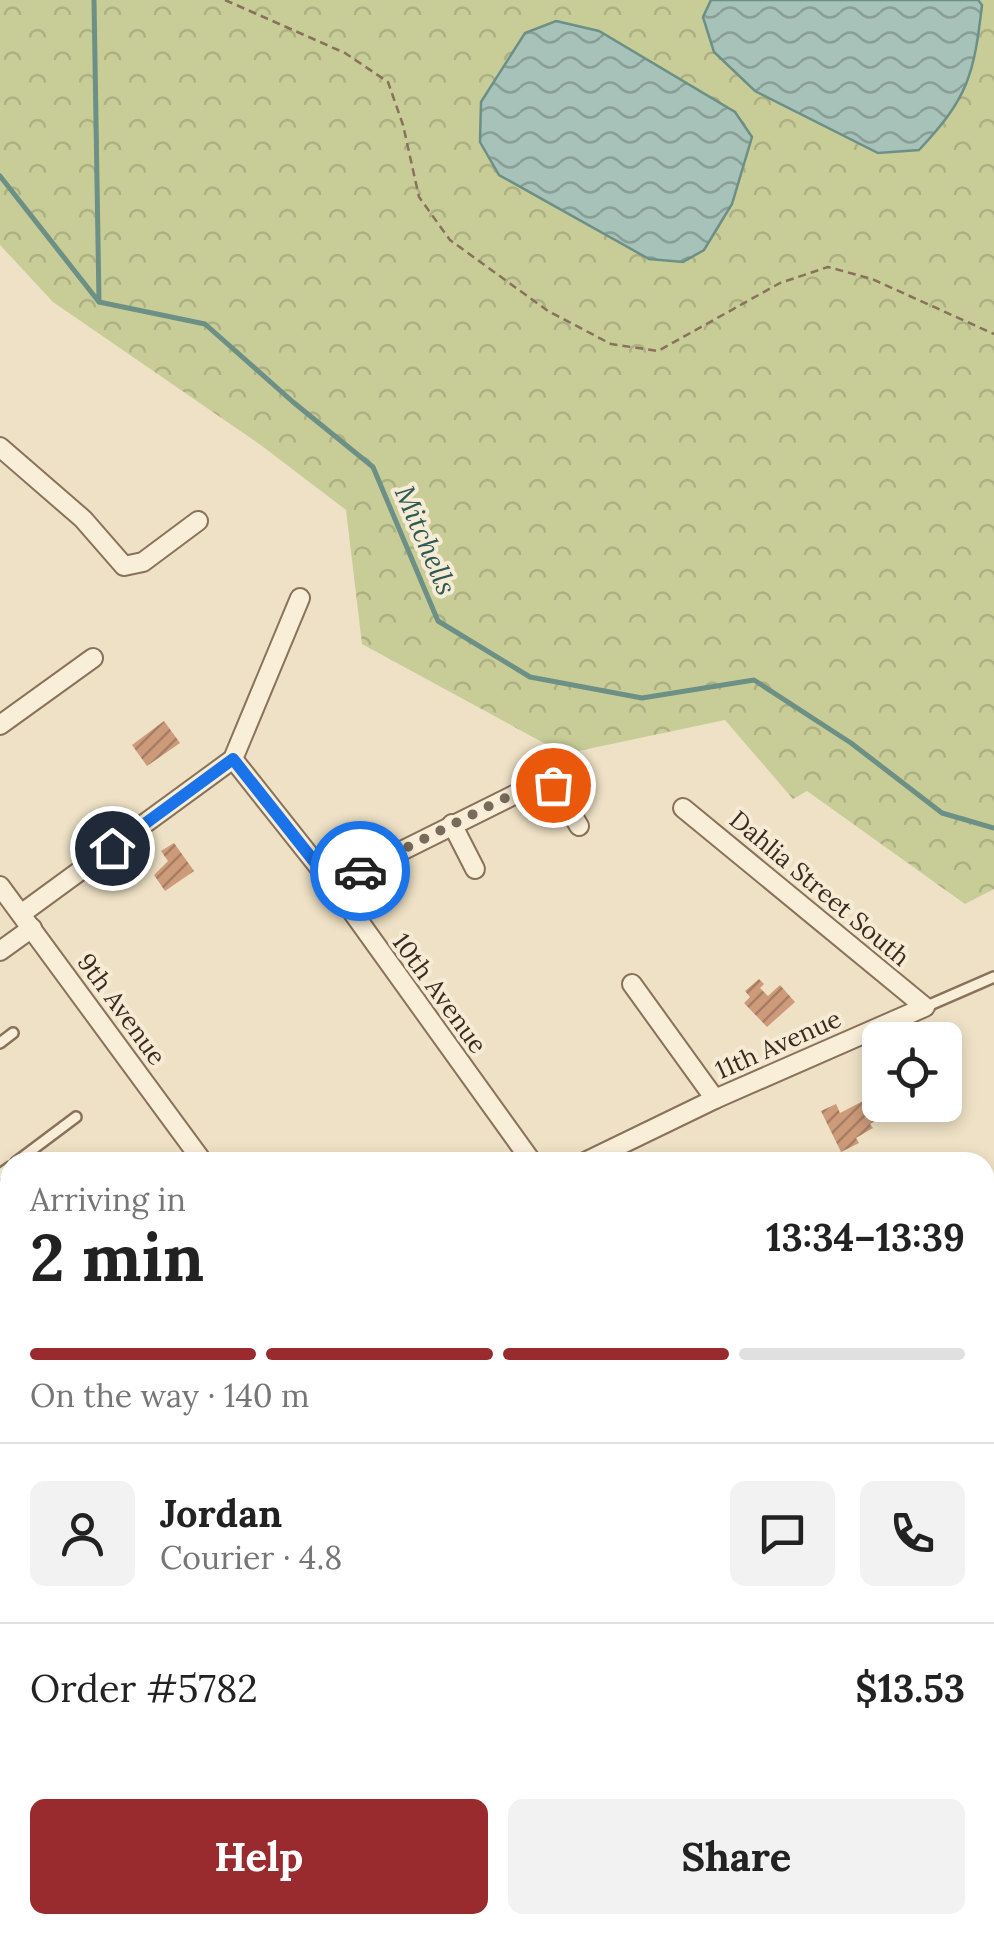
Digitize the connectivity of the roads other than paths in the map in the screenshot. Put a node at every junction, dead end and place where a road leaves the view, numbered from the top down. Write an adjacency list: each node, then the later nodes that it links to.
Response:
1 (0, 447): 2 (street)
2 (198, 522)
3 (300, 598): 6 (street)
4 (94, 658): 5 (street)
5 (0, 726)
6 (233, 759): 11 (street, 10th Avenue); 13 (street)
7 (683, 808): 17 (street, Dahlia Street South)
8 (452, 824): 9 (street); 10 (street); 11 (street)
9 (578, 826)
10 (476, 868)
11 (332, 884): 24 (street, 10th Avenue)
12 (0, 886): 13 (street, 9th Avenue)
13 (26, 921): 14 (street); 23 (street, 9th Avenue)
14 (0, 951)
15 (994, 977): 17 (lane, 11th Avenue)
16 (632, 984): 20 (street)
17 (925, 1007): 20 (street, 11th Avenue)
18 (13, 1033): 19 (lane)
19 (0, 1043)
20 (714, 1100): 25 (street, 11th Avenue)
21 (76, 1117): 22 (lane)
22 (30, 1152)
23 (196, 1152)
24 (525, 1152)
25 (606, 1152)

